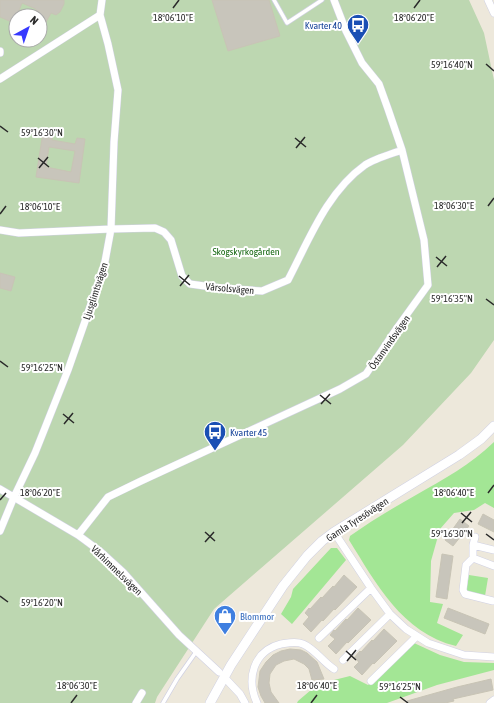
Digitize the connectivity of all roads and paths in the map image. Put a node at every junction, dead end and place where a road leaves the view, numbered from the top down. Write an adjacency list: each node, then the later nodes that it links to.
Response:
1 (102, 0): 7 (street)
2 (274, 0): 3 (lane)
3 (322, 0)
4 (334, 0): 9 (street, Östanvindsvägen)
5 (488, 0): 6 (street)
6 (494, 13)
7 (100, 15): 8 (street); 10 (street, Ljusglimtsvägen)
8 (0, 79)
9 (402, 150): 10 (street, Vårsolsvägen); 17 (street, Östanvindsvägen)
10 (111, 228): 11 (street, Vårsolsvägen); 14 (street, Ljusglimtsvägen)
11 (0, 230)
12 (494, 426): 16 (street, Gamla Tyresövägen)
13 (0, 488): 14 (street, Vårhimmelsvägen)
14 (14, 497): 15 (street, Ljusglimtsvägen); 17 (street, Vårhimmelsvägen)
15 (0, 531)
16 (334, 532): 23 (street); 32 (street, Gamla Tyresövägen)
17 (78, 535): 28 (street, Vårhimmelsvägen)
18 (475, 537): 19 (street)
19 (473, 545): 20 (street); 21 (street)
20 (494, 550)
21 (473, 558): 22 (street); 24 (street)
22 (494, 566)
23 (371, 588): 25 (street); 27 (street)
24 (494, 600)
25 (390, 614): 26 (street); 30 (street)
26 (417, 636): 29 (street); 33 (street)
27 (319, 638)
28 (196, 652): 32 (street, Vårhimmelsvägen); 37 (lane)
29 (494, 657)
30 (343, 660)
31 (334, 669): 40 (street)
32 (222, 674): 38 (street, Gamla Tyresövägen); 39 (street, Vårhimmelsvägen)
33 (371, 681)
34 (142, 693): 36 (street)
35 (494, 700): 41 (street)
36 (136, 703)
37 (163, 703)
38 (210, 703)
39 (245, 703)
40 (257, 703)
41 (490, 703)

